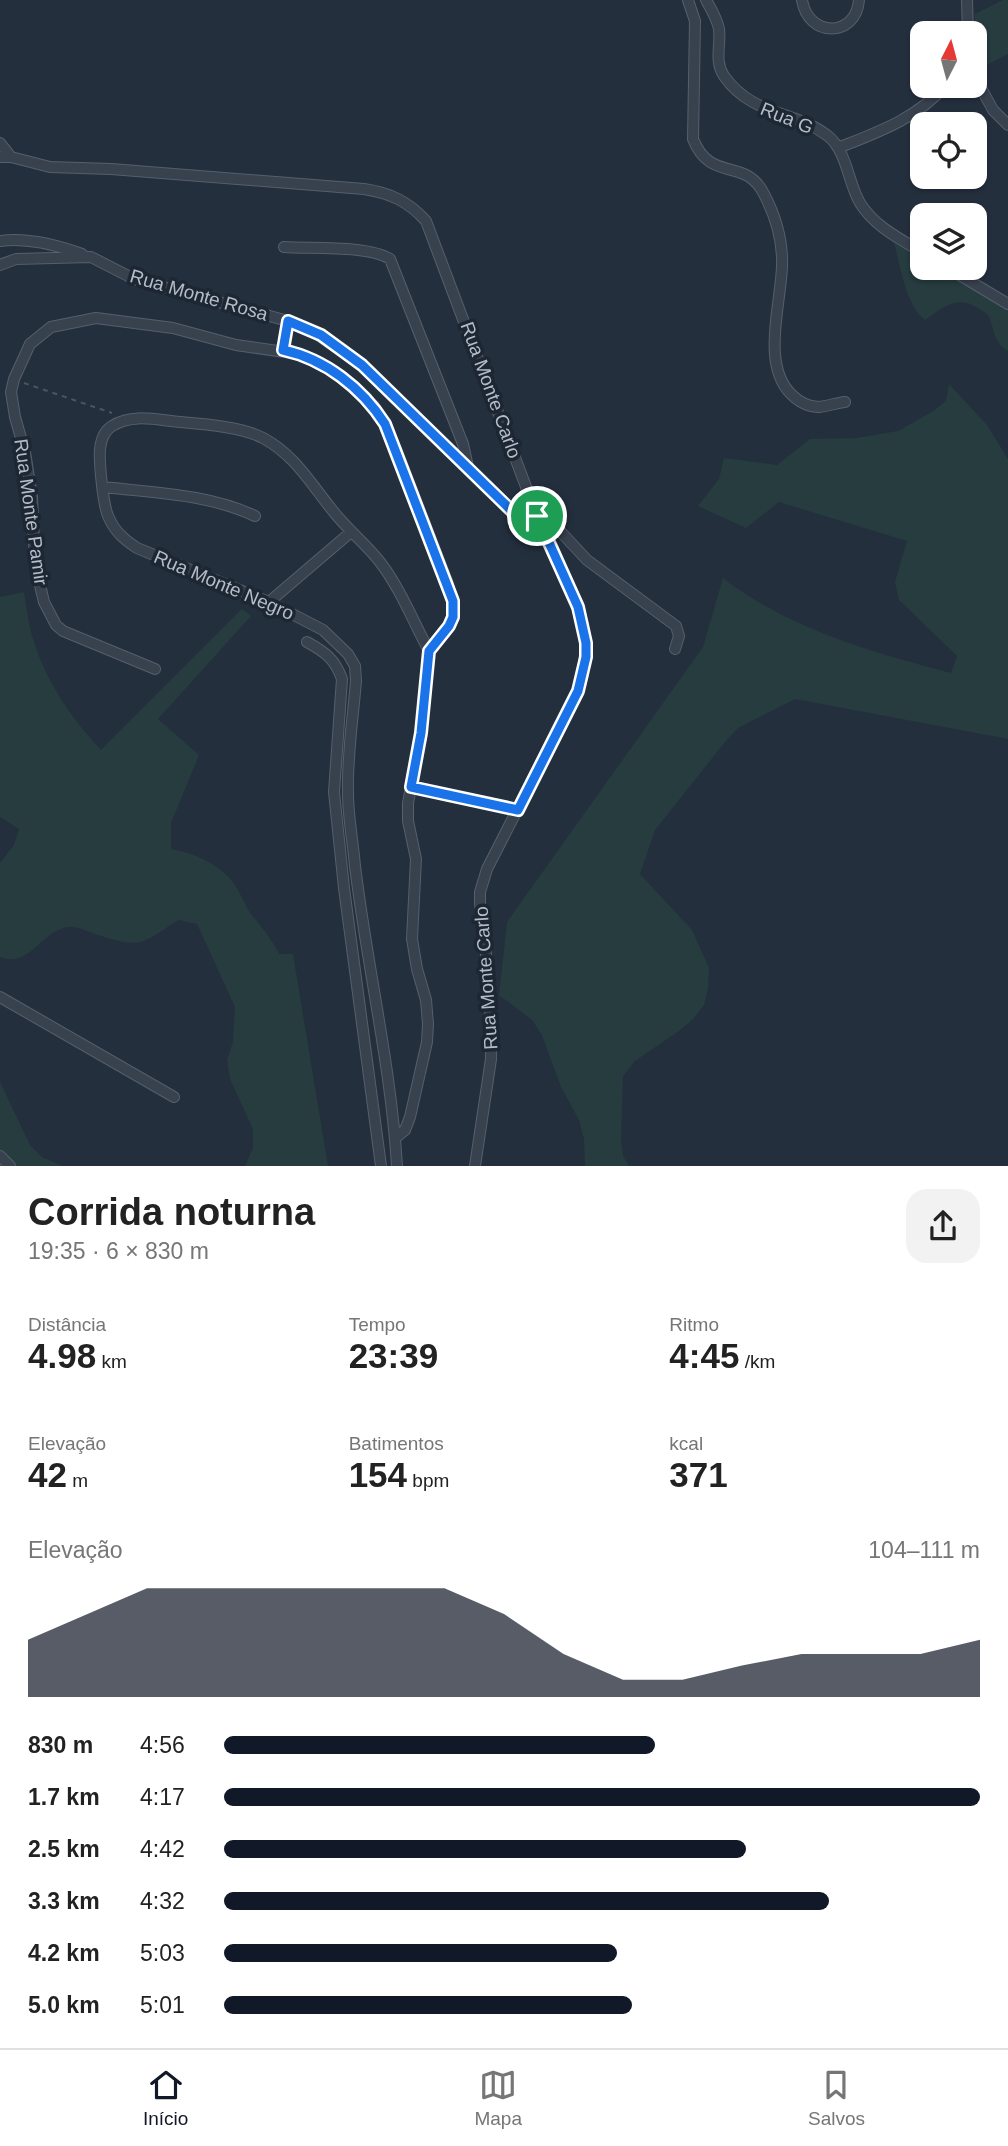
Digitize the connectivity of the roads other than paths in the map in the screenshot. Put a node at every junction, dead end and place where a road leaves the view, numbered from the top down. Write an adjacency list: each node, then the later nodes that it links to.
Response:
1 (688, 0): 22 (street)
2 (706, 0): 11 (street, Rua G)
3 (802, 0): 4 (street)
4 (859, 0)
5 (967, 0): 6 (street)
6 (968, 21)
7 (935, 98): 11 (street)
8 (986, 98): 9 (street)
9 (1008, 125)
10 (0, 143): 12 (street, Rua Monte Carlo)
11 (838, 148): 14 (street, Rua G)
12 (5, 157): 26 (street, Rua Monte Carlo)
13 (0, 241): 16 (street)
14 (910, 245)
15 (284, 247): 23 (street)
16 (91, 257): 17 (street, Rua Monte Rosa); 20 (street, Rua Monte Rosa)
17 (0, 265)
18 (968, 280): 19 (street)
19 (1008, 304)
20 (288, 321): 21 (street); 23 (street, Rua Monte Rosa)
21 (283, 350): 31 (street, Rua Monte Pamir); 32 (street, Rua Monte Pamir)
22 (845, 402)
23 (468, 468): 26 (street, Rua Monte Rosa)
24 (104, 486): 25 (street); 27 (street, Rua Monte Negro); 28 (street, Rua Monte Negro)
25 (255, 516)
26 (537, 516): 30 (street); 34 (street, Rua Monte Carlo)
27 (351, 532): 28 (street); 31 (street)
28 (270, 602): 37 (street, Rua Monte Negro)
29 (307, 642): 40 (street)
30 (675, 649)
31 (429, 651): 33 (street)
32 (155, 669)
33 (411, 787): 34 (lane); 37 (street)
34 (518, 810): 42 (street, Rua Monte Carlo)
35 (0, 997): 36 (street)
36 (174, 1097)
37 (395, 1138): 41 (street, Rua Monte Negro)
38 (0, 1156): 39 (street)
39 (10, 1166)
40 (381, 1166)
41 (397, 1166)
42 (475, 1166)

